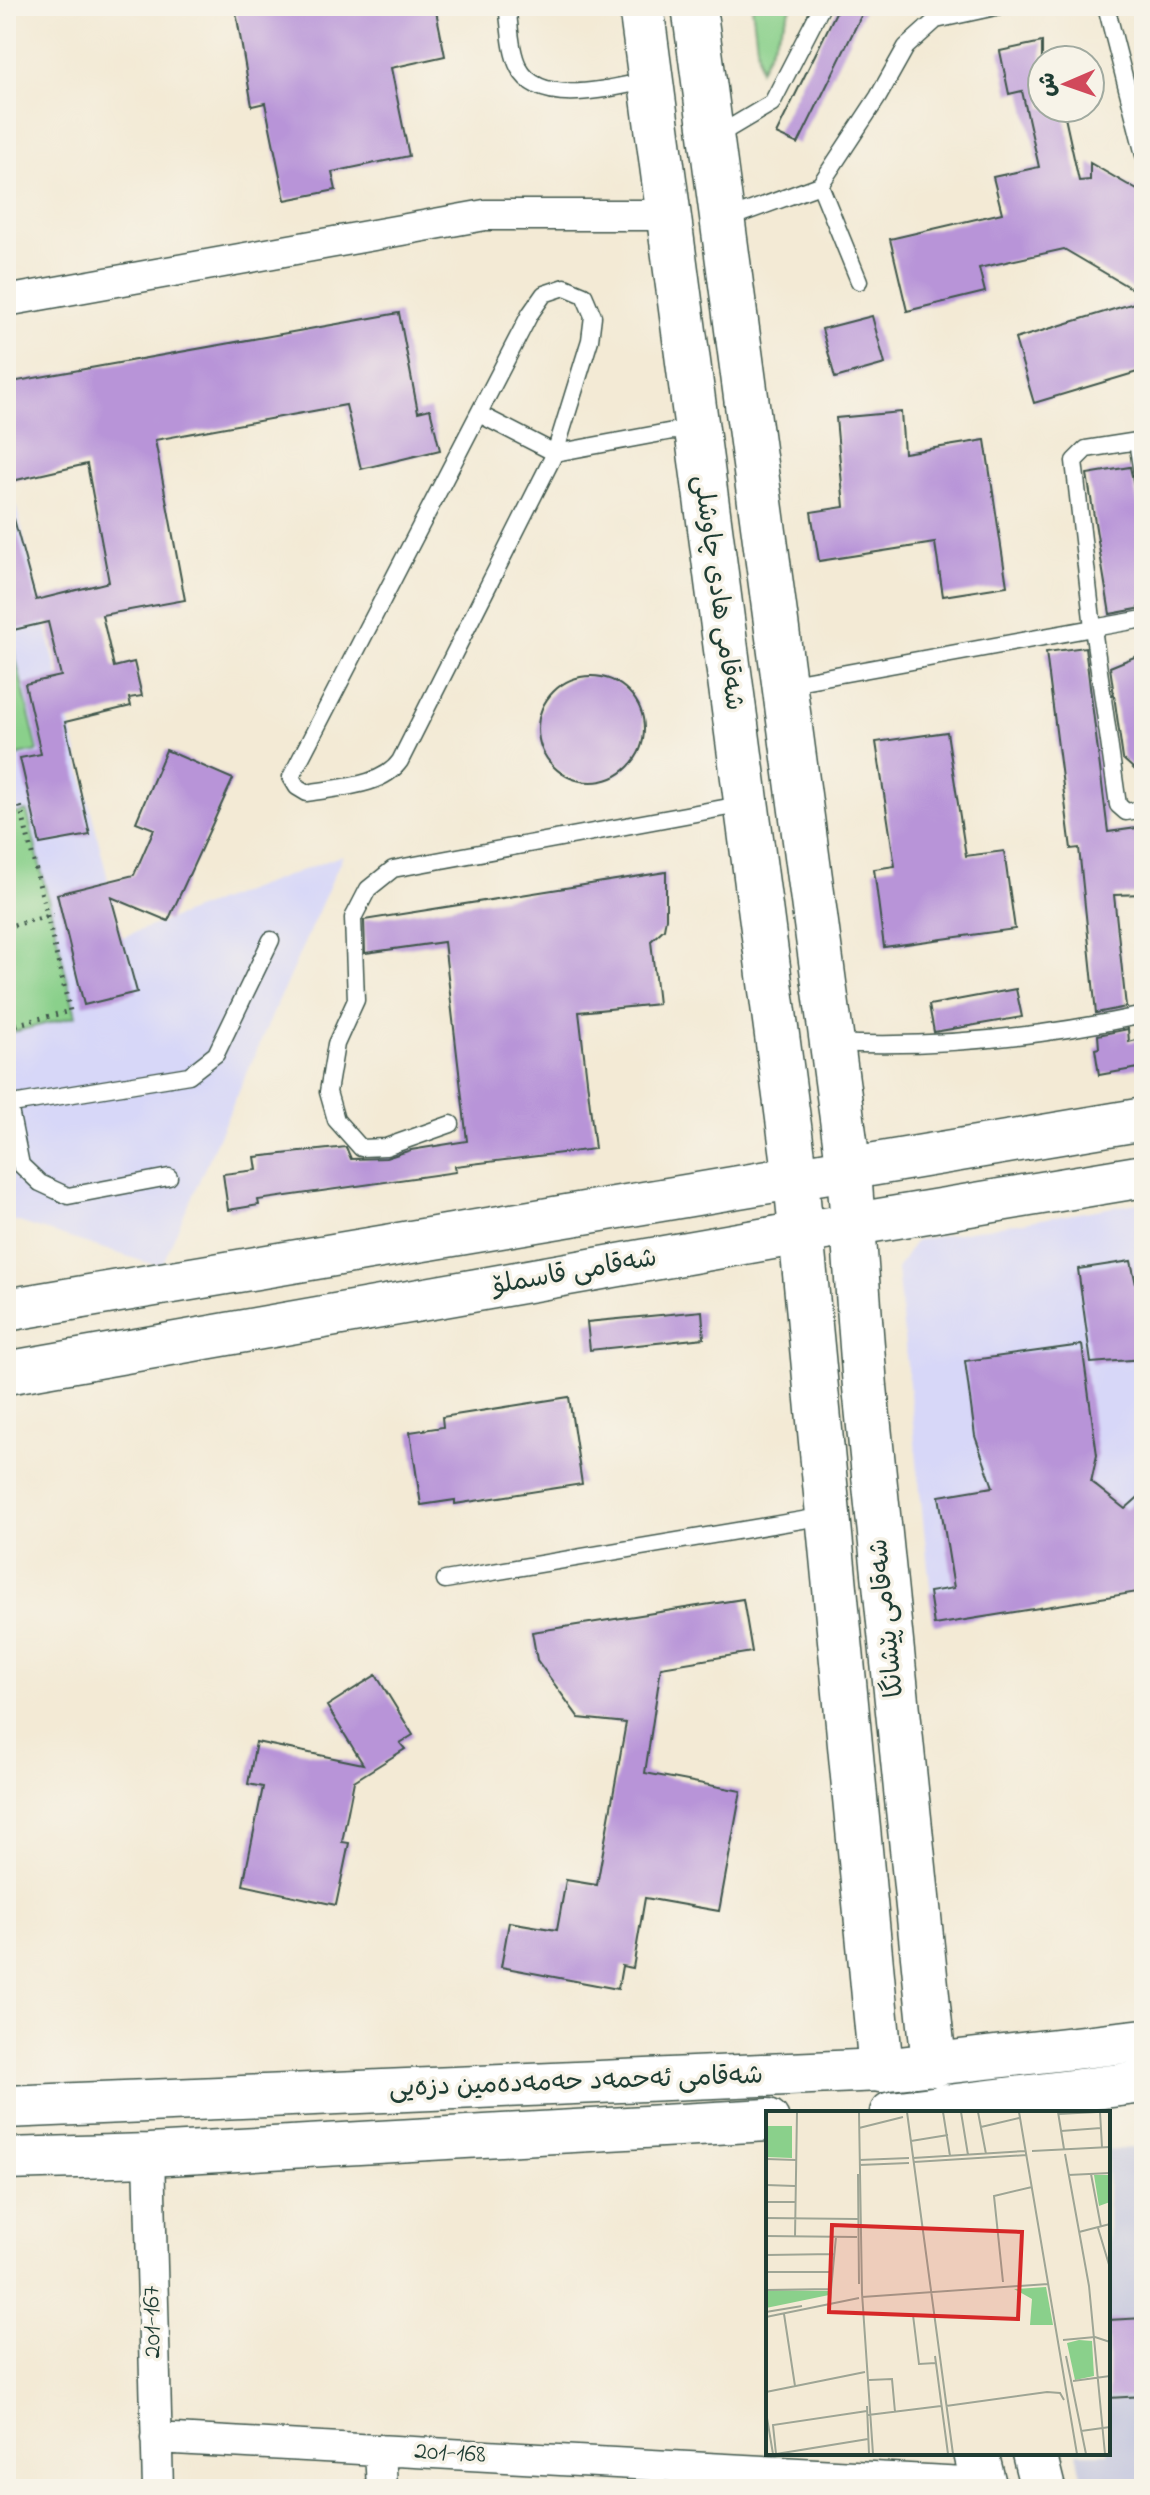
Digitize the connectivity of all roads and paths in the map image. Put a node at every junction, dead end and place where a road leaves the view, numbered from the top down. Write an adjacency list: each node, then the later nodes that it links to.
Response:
1 (507, 6): 7 (lane)
2 (641, 6): 7 (main road, شەقامی هادی چاوشلی)
3 (694, 6): 8 (main road, شەقامی هادی چاوشلی)
4 (822, 6): 8 (lane)
5 (1000, 6): 10 (lane)
6 (1106, 6): 9 (lane)
7 (651, 79): 11 (main road, شەقامی هادی چاوشلی)
8 (712, 139): 12 (main road, شەقامی هادی چاوشلی)
9 (1144, 155)
10 (820, 185): 12 (lane); 13 (lane)
11 (670, 215): 14 (street); 16 (main road, شەقامی هادی چاوشلی)
12 (722, 221): 15 (main road, شەقامی هادی چاوشلی)
13 (859, 281)
14 (6, 301)
15 (735, 312): 16 (main road); 17 (main road, شەقامی هادی چاوشلی)
16 (682, 327): 19 (main road, شەقامی هادی چاوشلی)
17 (746, 389): 19 (main road); 25 (main road, شەقامی هادی چاوشلی)
18 (479, 414): 21 (lane); 21 (lane); 21 (lane)
19 (694, 417): 21 (lane); 26 (main road, شەقامی هادی چاوشلی)
20 (1140, 441): 22 (lane); 24 (lane)
21 (555, 453)
22 (1144, 486)
23 (1144, 619): 24 (lane)
24 (1093, 628): 25 (lane); 28 (lane)
25 (784, 685): 34 (main road, شەقامی هادی چاوشلی)
26 (745, 804): 37 (lane); 41 (main road, شەقامی هادی چاوشلی)
27 (6, 809): 29 (path)
28 (1144, 809)
29 (51, 916): 30 (path); 33 (path)
30 (6, 927)
31 (271, 940): 35 (lane)
32 (1144, 1010): 34 (lane)
33 (6, 1027)
34 (832, 1043): 38 (main road, شەقامی هادی چاوشلی)
35 (8, 1105): 40 (lane)
36 (1144, 1119): 38 (main road)
37 (451, 1124)
38 (849, 1171): 41 (main road); 42 (main road, شەقامی پێشانگا)
39 (1144, 1176): 42 (main road, شەقامی قاسملۆ)
40 (169, 1177)
41 (796, 1179): 43 (main road, شەقامی پێشانگا); 44 (main road)
42 (855, 1225): 43 (main road, شەقامی قاسملۆ); 48 (main road, شەقامی پێشانگا)
43 (801, 1233): 45 (main road, شەقامی قاسملۆ); 46 (main road, شەقامی پێشانگا)
44 (6, 1310)
45 (6, 1373)
46 (828, 1516): 47 (lane); 49 (main road, شەقامی پێشانگا)
47 (445, 1580)
48 (928, 2018): 49 (main road); 51 (main road, شەقامی پێشانگا)
49 (876, 2027): 52 (main road, شەقامی پێشانگا)
50 (1144, 2040): 51 (main road, شەقامی ئەحمەد حەمەدەمین دزەیی)
51 (934, 2064): 52 (main road, شەقامی ئەحمەد حەمەدەمین دزەیی)
52 (881, 2070): 54 (main road, شەقامی ئەحمەد حەمەدەمین دزەیی)
53 (1144, 2082): 55 (main road)
54 (6, 2107)
55 (946, 2110)
56 (766, 2120): 57 (main road, شەقامی ئەحمەد حەمەدەمین دزەیی)
57 (149, 2155): 58 (main road, شەقامی ئەحمەد حەمەدەمین دزەیی); 59 (street, 201-167)
58 (6, 2159)
59 (156, 2438): 60 (street, 201-168); 65 (street, 201-167)
60 (380, 2450): 63 (street, 201-168); 66 (street)
61 (1034, 2455): 67 (main road)
62 (981, 2475): 64 (street, 201-168)
63 (615, 2476): 64 (street, 201-168)
64 (844, 2482)
65 (158, 2489)
66 (382, 2489)
67 (1043, 2489)

